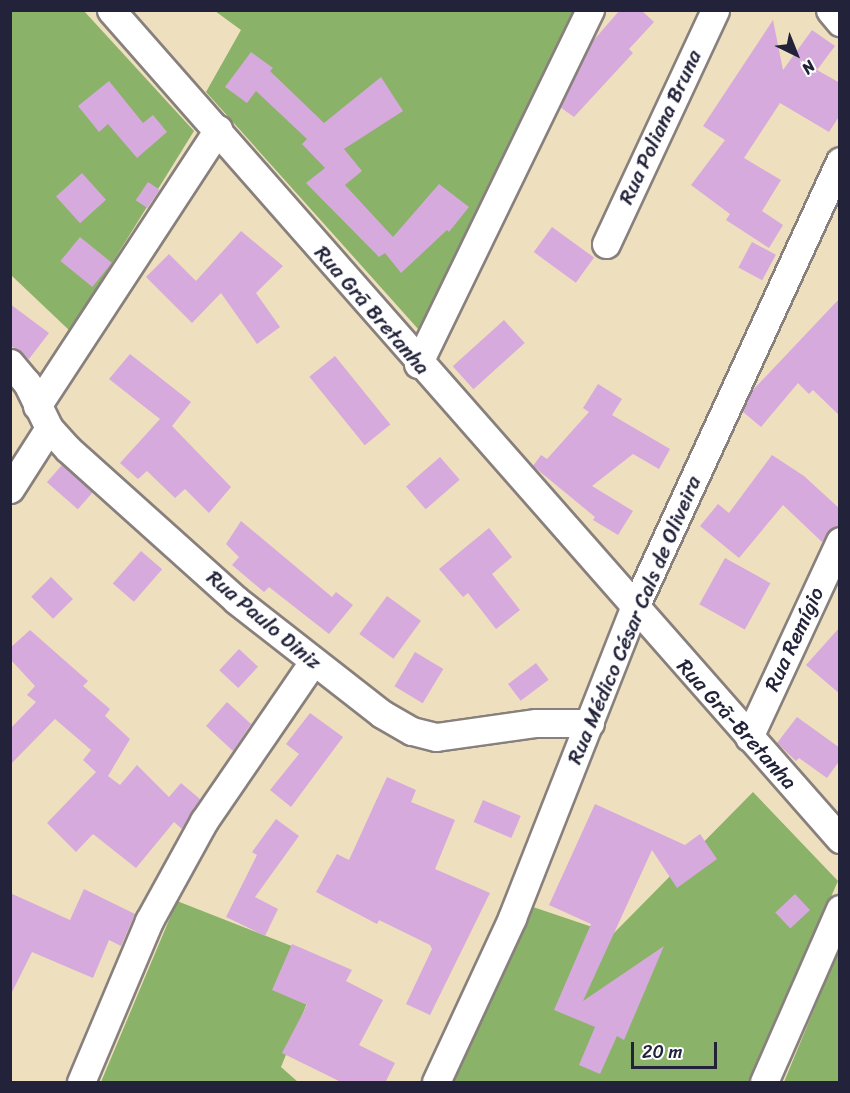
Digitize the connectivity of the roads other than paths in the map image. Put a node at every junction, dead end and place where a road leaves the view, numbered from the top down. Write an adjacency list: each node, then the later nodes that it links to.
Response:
1 (111, 10): 6 (street, Rua Grã Bretanha)
2 (590, 10): 10 (street)
3 (715, 10): 8 (street, Rua Poliana Bruna)
4 (830, 10): 5 (street)
5 (840, 22)
6 (218, 129): 10 (street, Rua Grã Bretanha); 11 (street)
7 (840, 161): 14 (street, Rua Médico César Cals de Oliveira)
8 (606, 244)
9 (10, 363): 11 (street, Rua Paulo Diniz)
10 (418, 364): 14 (street, Rua Grã Bretanha)
11 (43, 417): 12 (street); 15 (street, Rua Paulo Diniz)
12 (10, 489)
13 (840, 541): 17 (street, Rua Remígio)
14 (634, 609): 16 (street, Rua Médico César Cals de Oliveira); 17 (street, Rua Grã-Bretanha)
15 (313, 662): 16 (street, Rua Paulo Diniz); 20 (street)
16 (590, 723): 21 (street, Rua Médico César Cals de Oliveira)
17 (749, 737): 18 (street, Rua Grã-Bretanha)
18 (840, 839)
19 (840, 909): 22 (street)
20 (81, 1083)
21 (436, 1083)
22 (764, 1083)

